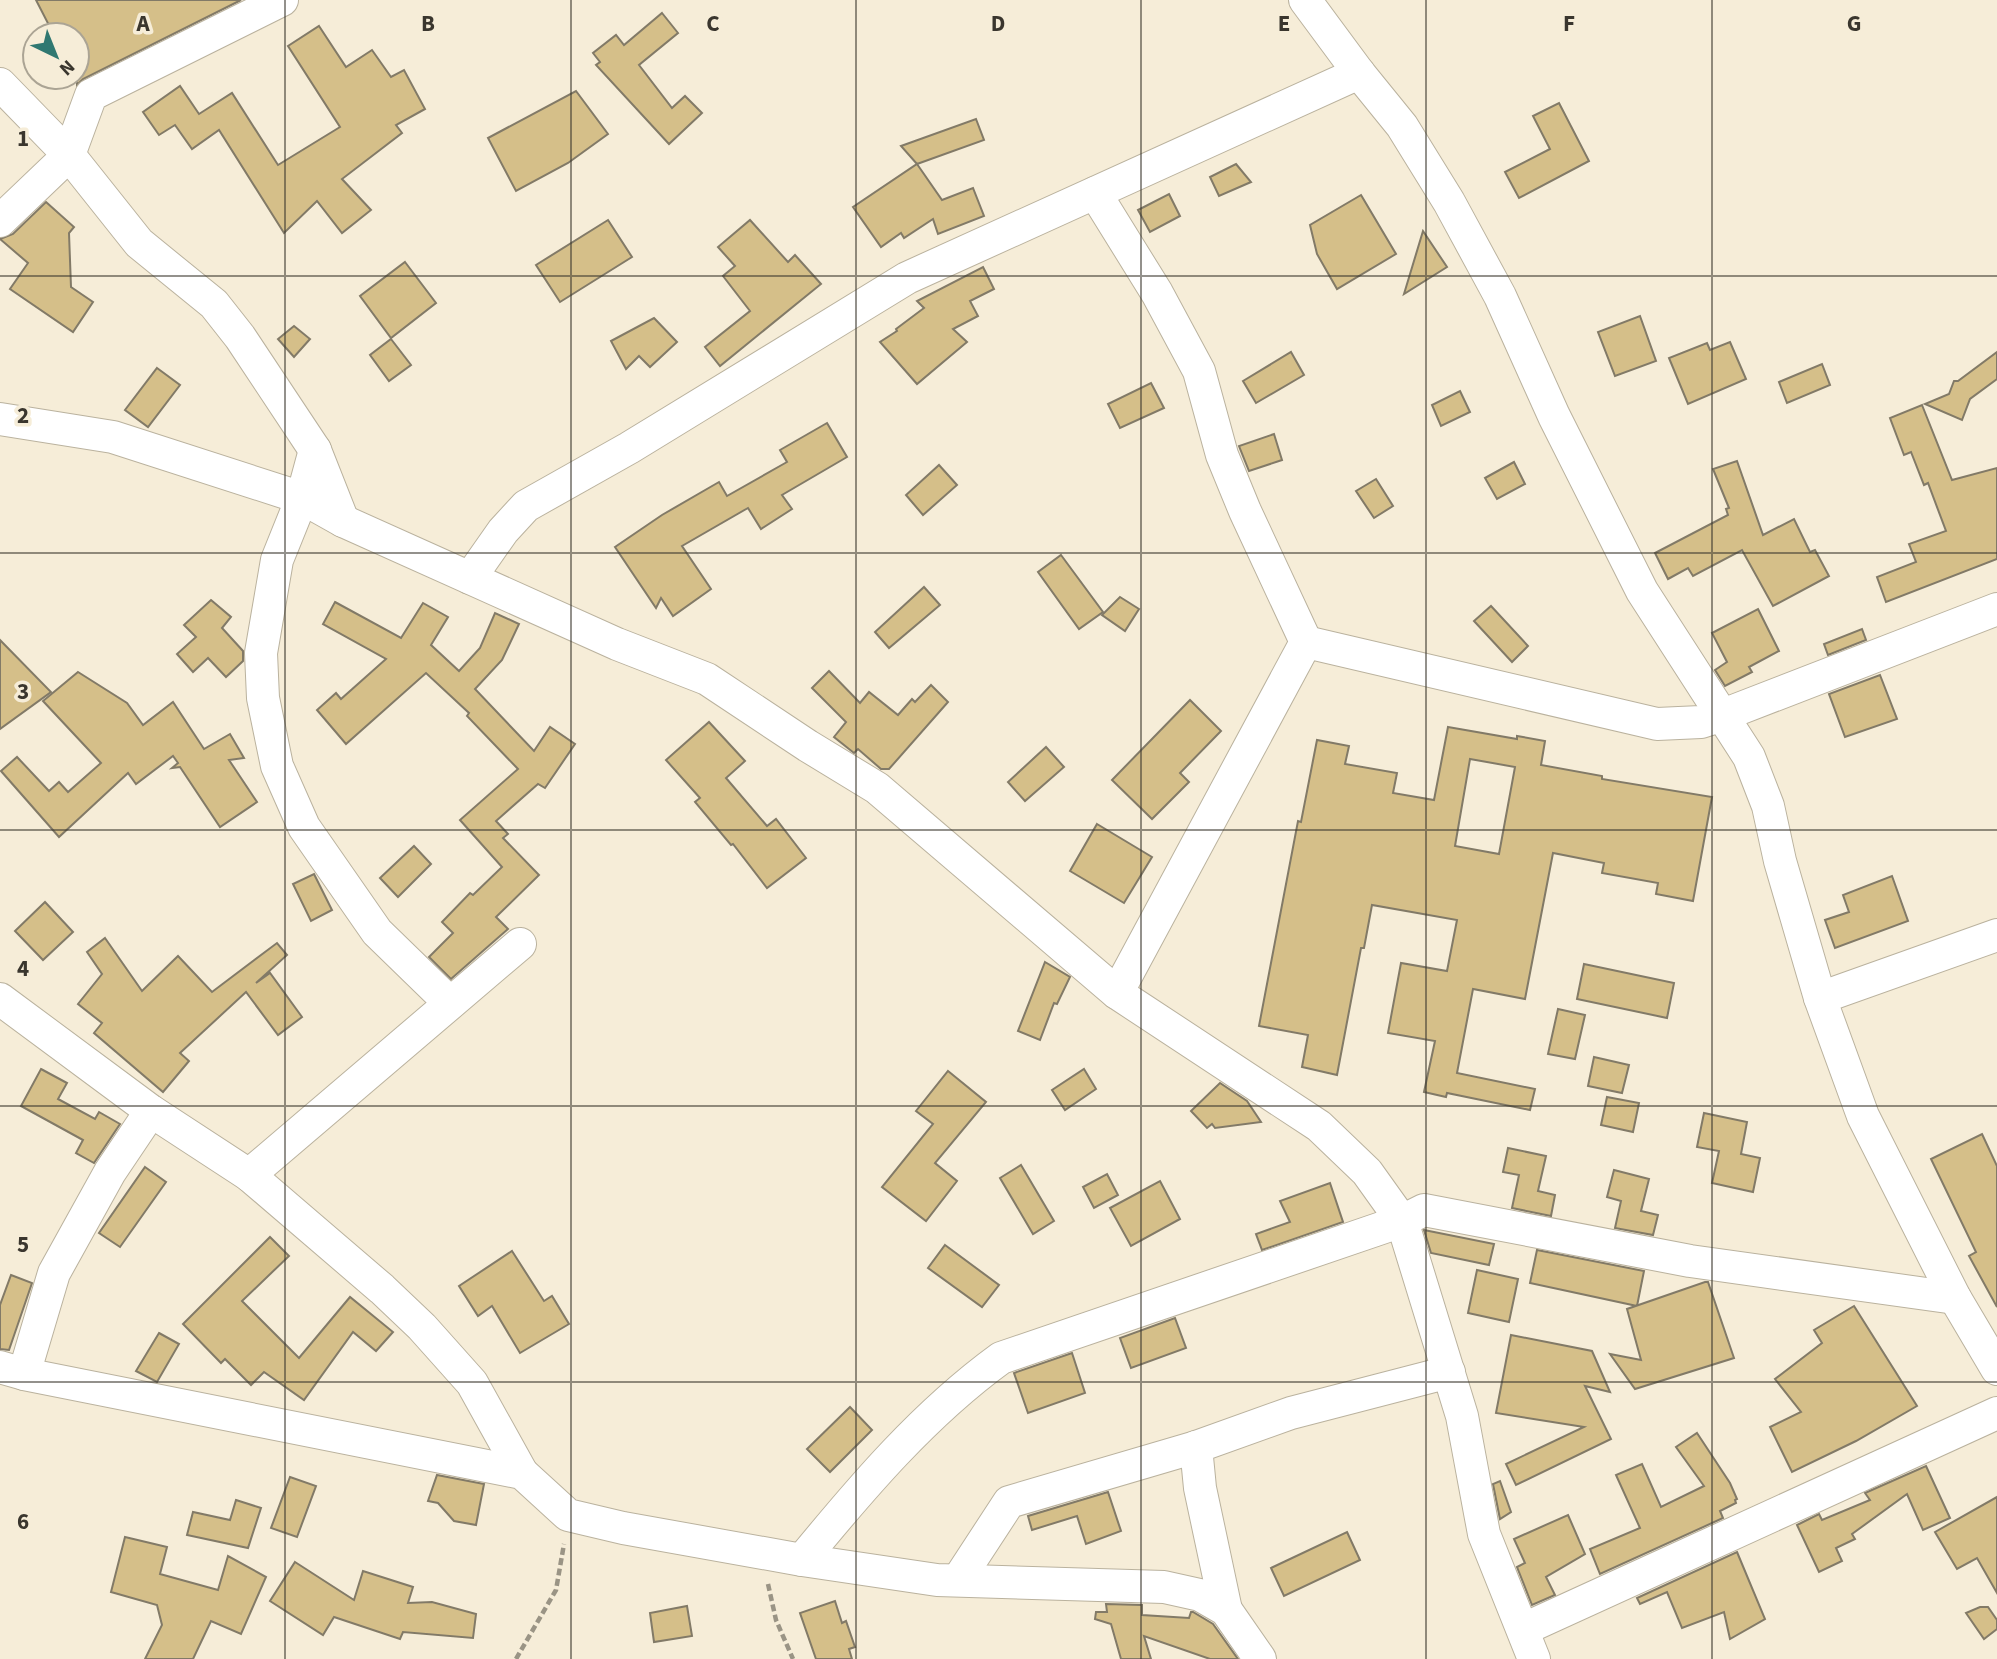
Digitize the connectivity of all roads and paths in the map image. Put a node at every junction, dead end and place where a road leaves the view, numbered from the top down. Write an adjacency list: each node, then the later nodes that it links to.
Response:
1 (282, 0): 5 (street)
2 (1306, 0): 3 (street)
3 (1359, 73): 6 (street); 15 (street)
4 (0, 84): 5 (street)
5 (69, 155): 7 (street); 9 (street)
6 (1095, 193): 12 (street); 14 (street)
7 (0, 221)
8 (0, 419): 10 (street)
9 (315, 450): 10 (street); 11 (street)
10 (302, 498): 11 (street); 21 (street)
11 (343, 521): 12 (street)
12 (470, 578): 18 (street)
13 (1997, 609): 15 (street)
14 (1306, 642): 15 (street); 18 (street)
15 (1723, 715): 19 (street)
16 (1997, 935): 19 (street)
17 (520, 944): 21 (street)
18 (1117, 993): 24 (street)
19 (1820, 998): 25 (street)
20 (0, 999): 22 (street)
21 (450, 1003): 23 (street)
22 (151, 1111): 23 (street); 27 (street)
23 (250, 1175): 31 (street)
24 (1402, 1221): 25 (street); 28 (street); 34 (street)
25 (1955, 1298): 26 (street)
26 (1997, 1369)
27 (12, 1371): 31 (street)
28 (1449, 1372): 30 (street); 37 (street)
29 (1997, 1413): 37 (street)
30 (1196, 1447): 35 (street); 36 (street)
31 (522, 1473): 32 (street)
32 (568, 1515): 33 (street); 38 (path)
33 (762, 1552): 34 (street); 39 (path)
34 (802, 1560): 35 (street)
35 (958, 1580): 36 (street)
36 (1226, 1609): 40 (street)
37 (1524, 1629): 41 (street)
38 (516, 1659)
39 (793, 1659)
40 (1260, 1659)
41 (1534, 1659)

